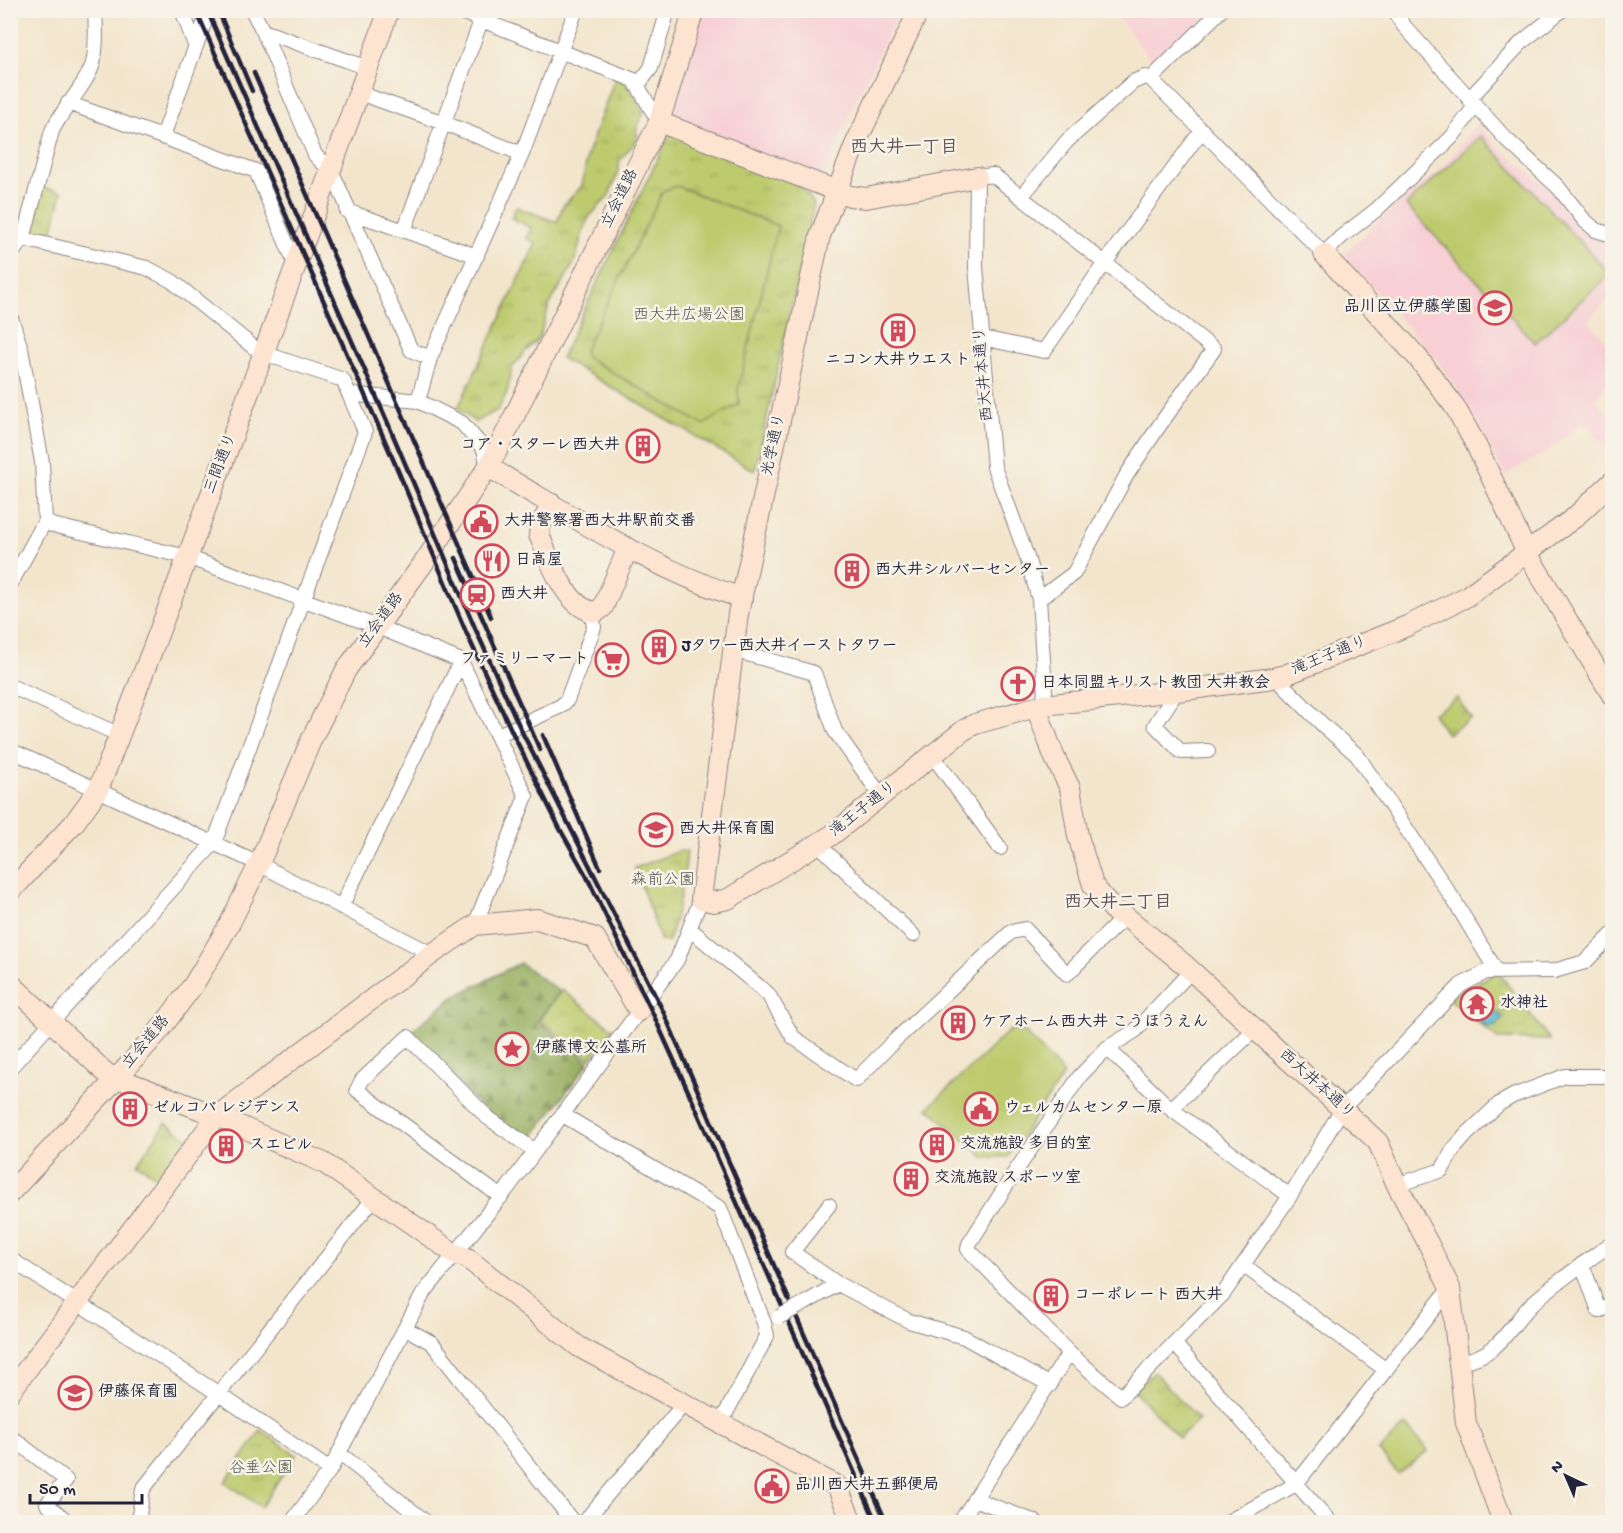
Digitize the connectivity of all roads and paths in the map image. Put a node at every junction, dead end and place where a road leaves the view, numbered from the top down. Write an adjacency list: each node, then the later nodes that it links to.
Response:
1 (95, 10): 23 (street)
2 (182, 10): 16 (street)
3 (209, 10): 16 (street)
4 (252, 10): 15 (street)
5 (389, 10): 18 (street, 三間通り)
6 (456, 10): 14 (street)
7 (576, 10): 17 (street)
8 (668, 10): 20 (street)
9 (694, 10): 24 (street, 立会道路)
10 (919, 10): 31 (street, 光学通り)
11 (1221, 10): 19 (street)
12 (1394, 10): 22 (street)
13 (1562, 10): 22 (street)
14 (483, 15): 17 (street); 25 (street)
15 (262, 31): 18 (street); 29 (street)
16 (195, 45): 27 (street)
17 (561, 50): 20 (street); 28 (street)
18 (368, 68): 21 (street, 三間通り)
19 (1151, 79): 26 (street); 32 (street)
20 (637, 86): 24 (street)
21 (359, 93): 25 (street); 29 (street, 三間通り)
22 (1472, 102): 35 (street); 37 (street)
23 (68, 103): 27 (street); 36 (street)
24 (659, 122): 31 (street); 48 (street, 立会道路)
25 (444, 123): 28 (street); 34 (street)
26 (1202, 130): 37 (street); 40 (street)
27 (163, 136): 41 (street)
28 (522, 153): 39 (street)
29 (332, 172): 33 (street); 41 (street, 三間通り)
30 (977, 177): 31 (street); 32 (street); 43 (street, 西大井本通り)
31 (837, 190): 56 (street, 光学通り)
32 (1021, 197): 40 (street)
33 (347, 211): 34 (street); 45 (street)
34 (404, 231): 39 (street)
35 (1612, 235)
36 (17, 236): 38 (street); 44 (street)
37 (1324, 254): 53 (street)
38 (10, 255)
39 (477, 256): 45 (street)
40 (1104, 264): 43 (street); 58 (street)
41 (296, 266): 44 (street, 三間通り)
42 (10, 315): 51 (street)
43 (982, 338): 58 (street, 西大井本通り)
44 (263, 353): 46 (street); 54 (street, 三間通り)
45 (430, 358): 47 (street)
46 (349, 394): 47 (street); 57 (street)
47 (418, 401): 48 (street)
48 (488, 467): 50 (street); 60 (street, 立会道路)
49 (1612, 482): 53 (street, 滝王子通り)
50 (552, 504): 52 (street); 59 (street)
51 (45, 521): 54 (street); 55 (street)
52 (628, 548): 56 (street); 59 (street)
53 (1527, 553): 63 (street, 滝王子通り); 66 (street)
54 (188, 557): 57 (street); 68 (street, 三間通り)
55 (10, 585)
56 (742, 598): 61 (street, 光学通り)
57 (303, 599): 60 (street); 75 (street)
58 (1039, 599): 67 (street, 西大井本通り)
59 (586, 610): 69 (street)
60 (378, 627): 62 (street); 78 (street, 立会道路)
61 (733, 650): 74 (street); 80 (street, 光学通り)
62 (461, 661): 69 (street); 81 (street)
63 (1280, 676): 65 (street, 滝王子通り); 89 (street)
64 (10, 686): 68 (street)
65 (1177, 691): 67 (street, 滝王子通り); 71 (street)
66 (1612, 695)
67 (1039, 706): 72 (street, 滝王子通り); 82 (street, 西大井本通り)
68 (120, 735): 73 (street, 三間通り)
69 (498, 735): 83 (street)
70 (10, 750): 73 (street)
71 (1208, 751)
72 (933, 756): 74 (street, 滝王子通り); 77 (street)
73 (98, 790): 75 (street); 79 (street, 三間通り)
74 (882, 797): 76 (street, 滝王子通り)
75 (214, 843): 78 (street); 92 (street)
76 (818, 844): 80 (street, 滝王子通り); 85 (street)
77 (1000, 849)
78 (259, 864): 81 (street); 97 (street, 立会道路)
79 (10, 892)
80 (700, 899): 84 (street)
81 (341, 907): 87 (street)
82 (1125, 916): 84 (street); 88 (street, 西大井本通り)
83 (475, 925): 87 (street); 91 (street)
84 (690, 929): 91 (street)
85 (913, 935)
86 (1612, 935): 89 (street)
87 (432, 954): 101 (street)
88 (1191, 970): 93 (street, 西大井本通り); 94 (street)
89 (1497, 972): 98 (street)
90 (10, 983): 92 (street)
91 (639, 1011): 100 (street)
92 (53, 1022): 95 (street); 97 (street)
93 (1255, 1029): 98 (street, 西大井本通り); 99 (street)
94 (1107, 1048): 99 (street); 121 (street)
95 (10, 1068)
96 (1612, 1076): 103 (street)
97 (118, 1077): 101 (street); 104 (street, 立会道路)
98 (1342, 1109): 103 (street, 西大井本通り); 105 (street)
99 (1171, 1110): 105 (street)
100 (563, 1115): 102 (street); 118 (street)
101 (217, 1116): 107 (street); 116 (street)
102 (535, 1151): 106 (street); 106 (street)
103 (1397, 1185): 115 (street, 西大井本通り)
104 (10, 1193)
105 (1290, 1196): 113 (street)
106 (501, 1197): 110 (street)
107 (374, 1198): 110 (street); 126 (street)
108 (829, 1205): 114 (street)
109 (1612, 1243): 112 (street)
110 (455, 1254): 119 (street); 127 (street)
111 (10, 1259): 116 (street)
112 (1582, 1264): 117 (street); 122 (street)
113 (1242, 1265): 120 (street); 123 (street)
114 (838, 1284): 118 (street, bridge); 124 (street)
115 (1450, 1288): 122 (street, 西大井本通り); 123 (street)
116 (77, 1302): 125 (street); 126 (street)
117 (1612, 1305)
118 (771, 1320): 128 (street)
119 (405, 1328): 130 (street); 138 (street)
120 (1174, 1343): 121 (street); 132 (street)
121 (1069, 1353): 124 (street)
122 (1460, 1362): 145 (street, 西大井本通り)
123 (1386, 1370): 132 (street)
124 (1050, 1385): 133 (street)
125 (10, 1392)
126 (219, 1394): 131 (street); 135 (street)
127 (684, 1404): 128 (street); 139 (street)
128 (720, 1424): 140 (street)
129 (10, 1436): 134 (street)
130 (339, 1453): 131 (street); 137 (street)
131 (330, 1470): 136 (street)
132 (1296, 1484): 143 (street); 144 (street)
133 (974, 1499): 141 (street); 142 (street)
134 (68, 1522)
135 (138, 1522)
136 (292, 1522)
137 (426, 1522)
138 (573, 1522)
139 (584, 1522)
140 (853, 1522)
141 (960, 1522)
142 (1036, 1522)
143 (1228, 1522)
144 (1330, 1522)
145 (1503, 1522)

